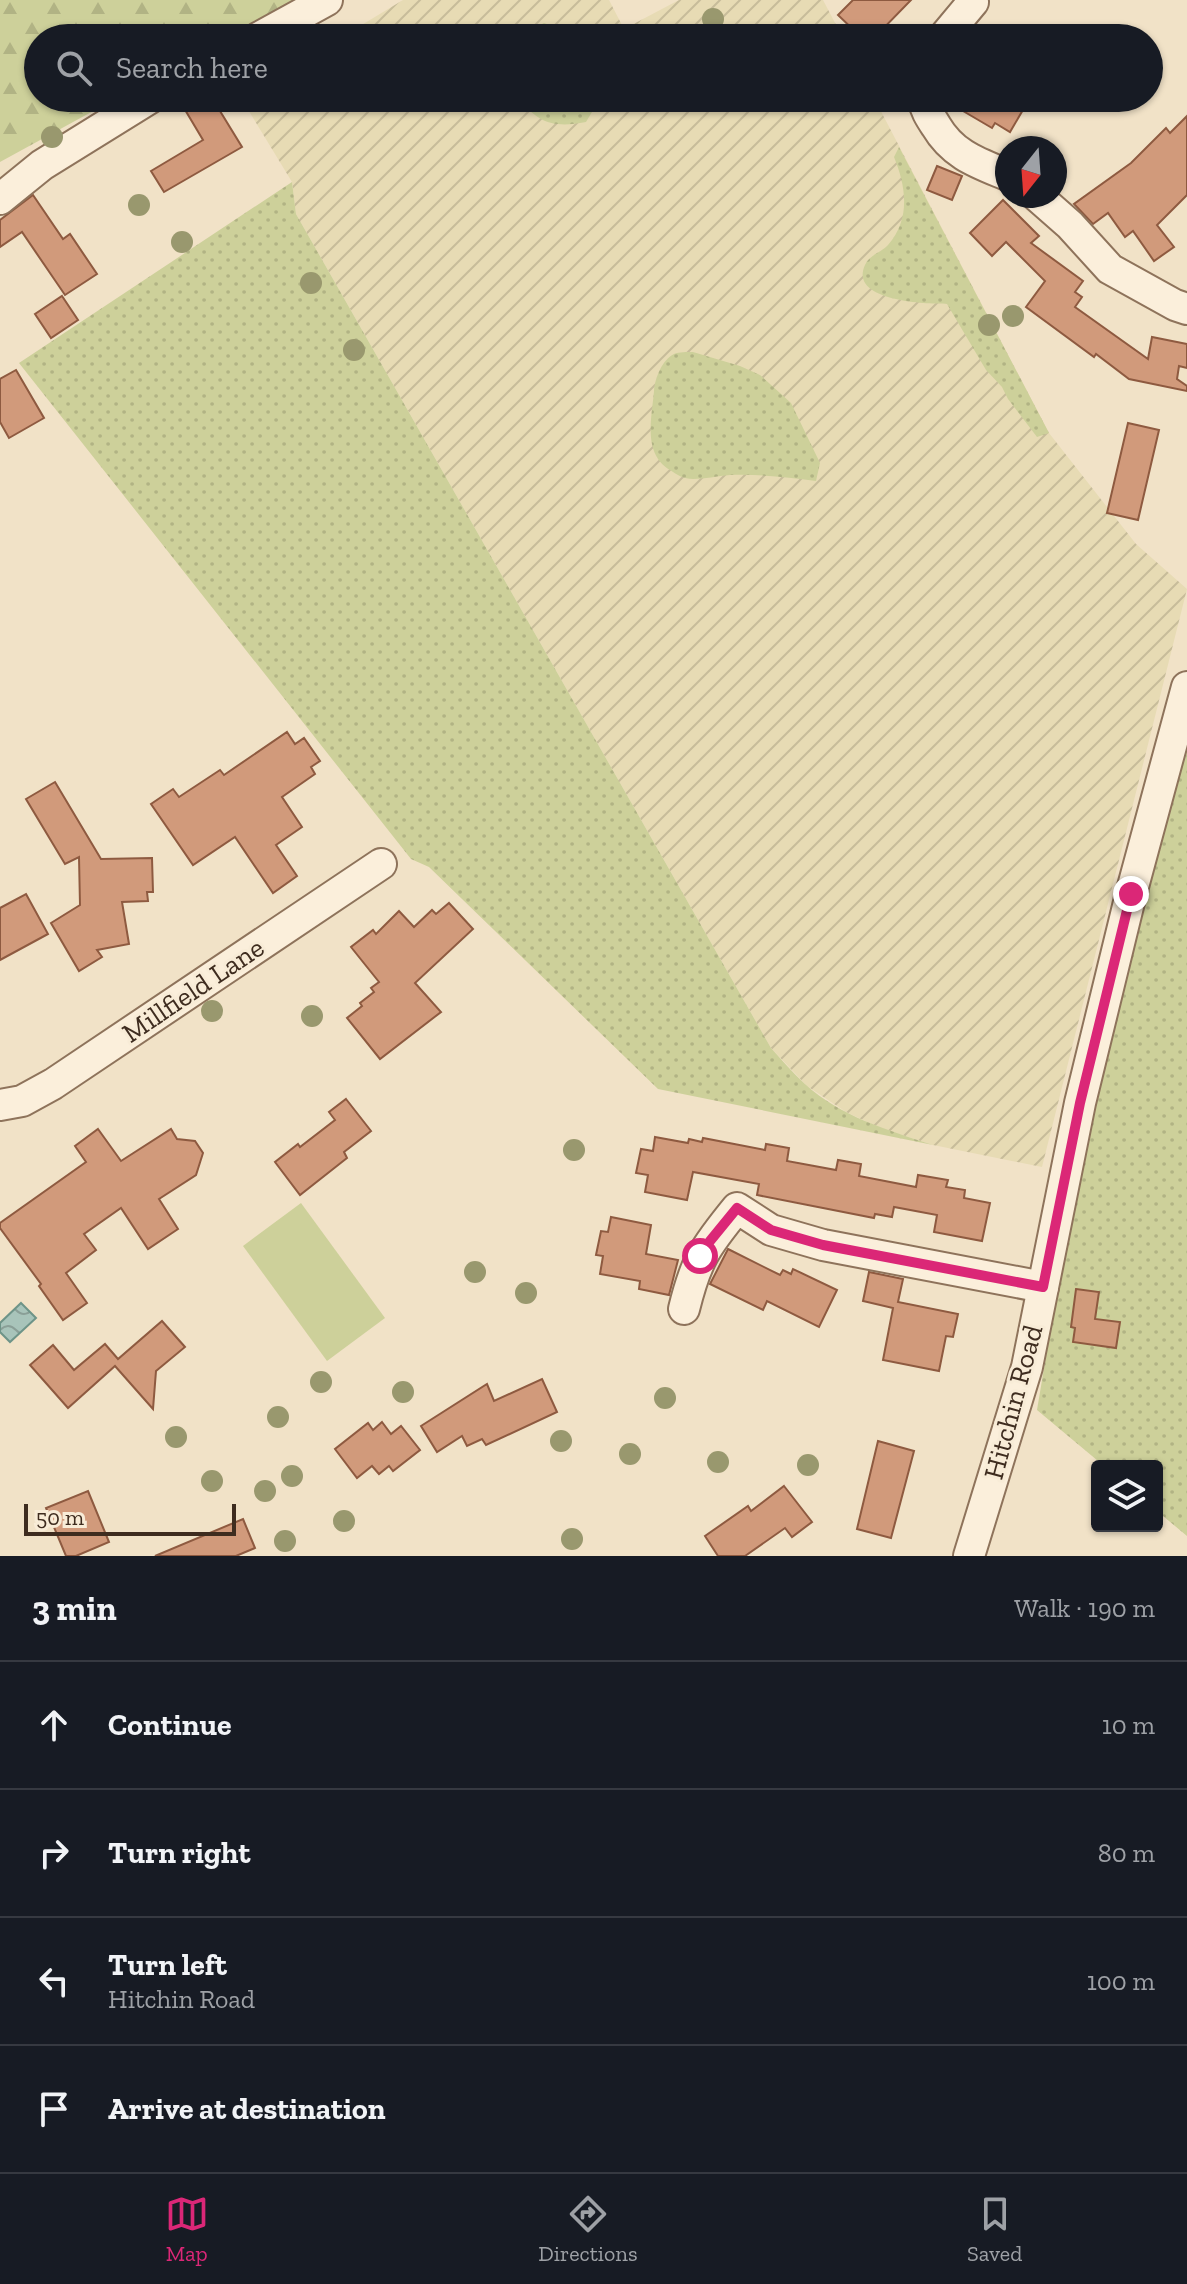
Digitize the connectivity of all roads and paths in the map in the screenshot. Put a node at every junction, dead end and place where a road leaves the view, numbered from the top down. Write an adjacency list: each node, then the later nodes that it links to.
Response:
1 (327, 0): 3 (street)
2 (973, 2): 4 (street)
3 (283, 24)
4 (955, 24)
5 (127, 112): 8 (street)
6 (927, 112): 7 (street)
7 (995, 170)
8 (0, 199)
9 (1051, 208): 10 (street)
10 (1187, 309)
11 (1187, 687): 14 (street, Hitchin Road)
12 (381, 864): 13 (street, Millfield Lane)
13 (0, 1105)
14 (1043, 1287): 15 (street); 16 (street, Hitchin Road)
15 (684, 1309)
16 (969, 1556)

